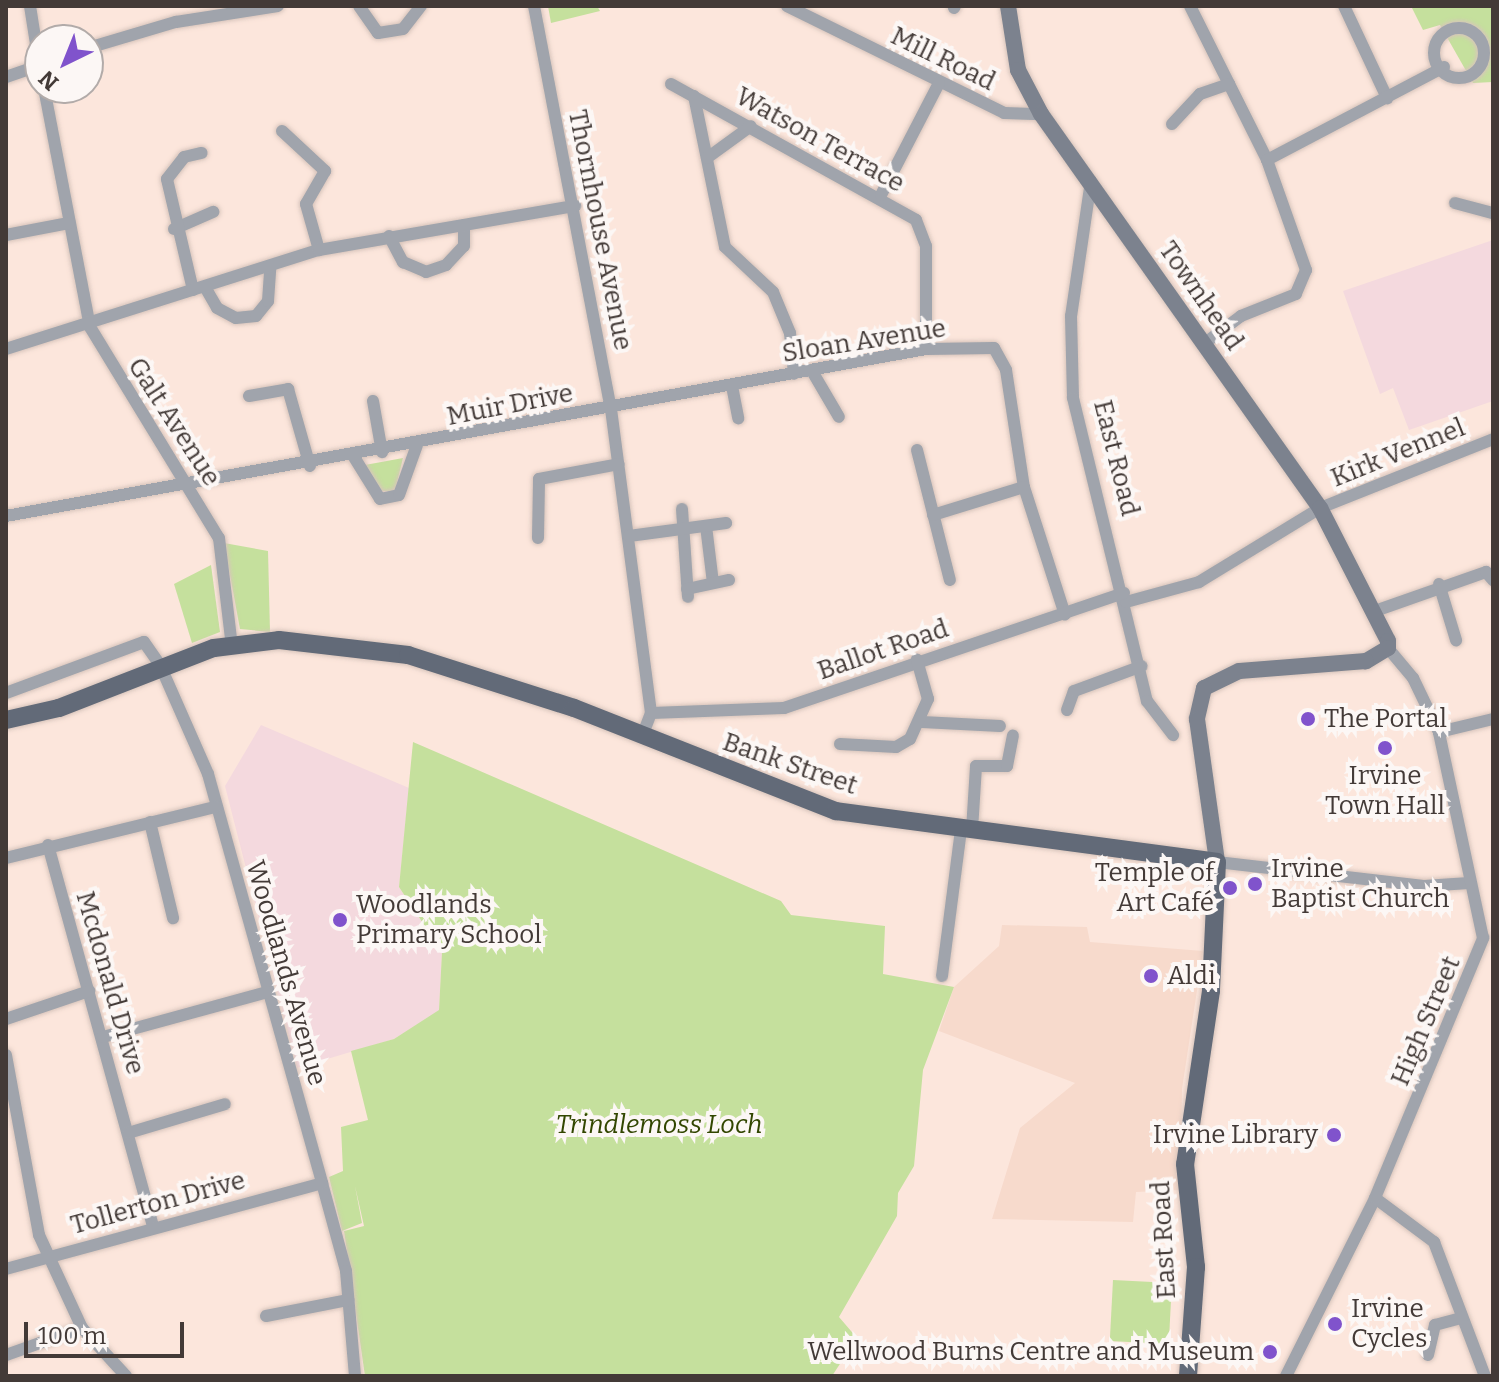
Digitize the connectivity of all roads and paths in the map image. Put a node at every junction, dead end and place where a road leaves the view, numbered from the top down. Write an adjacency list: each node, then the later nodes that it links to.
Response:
1 (173, 6): 10 (street)
2 (278, 6): 10 (street)
3 (359, 6): 4 (street)
4 (421, 6)
5 (534, 6): 29 (street, Thornhouse Avenue)
6 (787, 6): 13 (street, Mill Road)
7 (1009, 6): 19 (main road, Townhead)
8 (1190, 6): 15 (street)
9 (1344, 6): 17 (street)
10 (176, 22): 11 (street)
11 (104, 43)
12 (1444, 67): 12 (street); 17 (street)
13 (939, 83): 19 (street, Mill Road); 27 (street)
14 (671, 84): 16 (street, Watson Terrace)
15 (1229, 84): 20 (street); 25 (street)
16 (694, 96): 21 (street, Watson Terrace); 24 (street)
17 (1387, 98): 25 (street)
18 (47, 104): 32 (street, Galt Avenue)
19 (1041, 114): 26 (main road, Townhead)
20 (1172, 124)
21 (751, 126): 24 (street); 27 (street, Watson Terrace)
22 (282, 131): 37 (street)
23 (202, 153): 34 (street)
24 (707, 158): 45 (street)
25 (1267, 160): 41 (street)
26 (1091, 181): 41 (main road, Townhead); 75 (street, East Road)
27 (881, 195): 43 (street, Watson Terrace)
28 (1455, 203): 31 (street)
29 (575, 206): 33 (street); 49 (street, Thornhouse Avenue)
30 (213, 212): 34 (street)
31 (1493, 213)
32 (69, 223): 35 (street); 40 (street, Galt Avenue)
33 (464, 225): 36 (street); 36 (street)
34 (174, 229): 39 (street)
35 (6, 235)
36 (389, 236): 37 (street)
37 (319, 250): 38 (street)
38 (270, 269): 39 (street); 39 (street)
39 (199, 289): 40 (street)
40 (90, 327): 42 (street); 60 (street, Galt Avenue)
41 (1205, 343): 61 (main road, Townhead)
42 (6, 349)
43 (926, 349): 44 (street, Sloan Avenue); 59 (street, Sloan Avenue)
44 (812, 371): 45 (street, Sloan Avenue); 50 (street)
45 (794, 374): 46 (street, Sloan Avenue)
46 (732, 386): 49 (street, Sloan Avenue); 51 (street)
47 (249, 396): 58 (street)
48 (373, 401): 55 (street)
49 (611, 409): 53 (street, Muir Drive); 57 (street, Thornhouse Avenue)
50 (839, 417)
51 (738, 418)
52 (1493, 439): 61 (street, Kirk Vennel)
53 (417, 445): 55 (street, Muir Drive); 56 (street, Muir Drive)
54 (917, 450): 63 (street)
55 (382, 452): 56 (street, Muir Drive)
56 (354, 457): 58 (street, Muir Drive)
57 (619, 464): 68 (street, Thornhouse Avenue); 69 (street)
58 (310, 466): 60 (street, Muir Drive)
59 (1024, 487): 63 (street); 77 (street, Sloan Avenue)
60 (192, 488): 64 (street, Muir Drive); 79 (street, Galt Avenue)
61 (1320, 508): 75 (street, Kirk Vennel); 76 (main road, High Street)
62 (682, 509): 67 (street)
63 (933, 515): 71 (street)
64 (6, 516)
65 (726, 523): 66 (street)
66 (706, 526): 67 (street); 73 (street)
67 (683, 529): 68 (street); 73 (street)
68 (629, 536): 86 (street, Thornhouse Avenue)
69 (538, 538)
70 (729, 580): 73 (street)
71 (950, 580)
72 (1493, 580): 74 (street)
73 (713, 583)
74 (1439, 584): 76 (street); 78 (street)
75 (1125, 598): 77 (street, Ballot Road); 83 (street, East Road)
76 (1375, 611): 80 (main road, High Street)
77 (1065, 615): 81 (street, Ballot Road)
78 (1456, 640)
79 (232, 647): 82 (main road, Bank Street); 93 (main road, Bank Street)
80 (1388, 648): 91 (street, High Street); 101 (main road)
81 (917, 660): 86 (street, Ballot Road); 89 (street)
82 (160, 665): 84 (street); 88 (main road, Bank Street); 96 (street, Woodlands Avenue)
83 (1142, 666): 85 (street); 92 (street, East Road)
84 (6, 693)
85 (1067, 710)
86 (651, 713): 93 (street, Thornhouse Avenue)
87 (1493, 719): 91 (street)
88 (6, 720)
89 (922, 722): 90 (street); 95 (street)
90 (1000, 726)
91 (1439, 732): 102 (street, High Street)
92 (1173, 735)
93 (642, 736): 98 (main road, Bank Street)
94 (1013, 736): 98 (street)
95 (840, 744)
96 (216, 807): 97 (street); 106 (street, Woodlands Avenue)
97 (150, 822): 99 (street); 103 (street)
98 (966, 829): 101 (main road, Bank Street); 104 (street)
99 (48, 845): 100 (street); 105 (street, Mcdonald Drive)
100 (6, 858)
101 (1217, 862): 102 (street, Bank Street); 123 (main road, East Road)
102 (1469, 883): 113 (street, High Street)
103 (173, 918)
104 (942, 976)
105 (89, 991): 107 (street); 108 (street, Mcdonald Drive)
106 (267, 992): 108 (street); 112 (street, Woodlands Avenue)
107 (6, 1019)
108 (103, 1037): 111 (street, Mcdonald Drive)
109 (6, 1055): 115 (street)
110 (225, 1104): 111 (street)
111 (128, 1133): 114 (street, Mcdonald Drive)
112 (322, 1183): 114 (street, Tollerton Drive); 117 (street, Woodlands Avenue)
113 (1375, 1198): 119 (street); 126 (street, High Street)
114 (153, 1225): 115 (street, Tollerton Drive)
115 (46, 1255): 116 (street, Tollerton Drive); 120 (street)
116 (6, 1269)
117 (348, 1300): 118 (street); 125 (street, Woodlands Avenue)
118 (266, 1316)
119 (1462, 1318): 122 (street); 127 (street)
120 (82, 1328): 121 (street); 124 (street)
121 (6, 1355)
122 (1428, 1355)
123 (1186, 1374)
124 (126, 1376)
125 (355, 1376)
126 (1286, 1376)
127 (1485, 1376)

